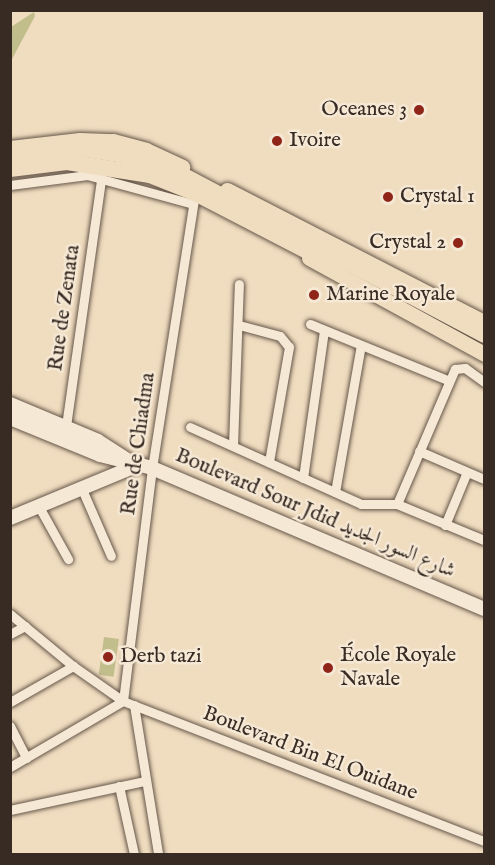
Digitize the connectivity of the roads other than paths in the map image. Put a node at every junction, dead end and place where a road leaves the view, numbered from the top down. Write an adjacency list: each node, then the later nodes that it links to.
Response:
1 (10, 148): 2 (main road)
2 (39, 148): 3 (highway); 9 (highway); 11 (main road)
3 (10, 157)
4 (10, 169): 5 (highway)
5 (101, 172): 6 (street); 7 (street); 8 (highway); 23 (street, Rue de Zenata)
6 (10, 178)
7 (10, 185)
8 (194, 199): 9 (highway); 29 (street, Rue de Chiadma)
9 (292, 239): 15 (highway); 17 (highway); 18 (main road)
10 (239, 284): 13 (street)
11 (484, 322)
12 (310, 324): 14 (street)
13 (239, 325): 26 (street); 28 (street)
14 (324, 331): 16 (street); 31 (street)
15 (484, 335)
16 (361, 345): 19 (street); 34 (street)
17 (484, 345)
18 (484, 354)
19 (447, 380): 20 (street); 27 (street)
20 (484, 382)
21 (10, 404): 23 (street, Boulevard Sour Jdid شارع السور الجديد)
22 (10, 418): 25 (street, Boulevard Sour Jdid شارع السور الجديد)
23 (67, 426): 25 (street, Rue de Zenata); 29 (street, Boulevard Sour Jdid شارع السور الجديد)
24 (190, 427): 26 (street)
25 (62, 441): 29 (street, Boulevard Sour Jdid شارع السور الجديد)
26 (233, 445): 28 (street)
27 (419, 450): 30 (street); 35 (street)
28 (269, 462): 31 (street)
29 (140, 464): 33 (street); 42 (street, Boulevard Sour Jdid شارع السور الجديد); 47 (street, Rue de Chiadma)
30 (467, 472): 32 (street); 38 (street)
31 (303, 478): 34 (street)
32 (484, 479)
33 (81, 488): 36 (street); 40 (street)
34 (335, 492): 35 (street)
35 (397, 504): 38 (street)
36 (38, 505): 37 (street); 41 (street)
37 (10, 518)
38 (445, 525): 39 (street)
39 (484, 540)
40 (111, 556)
41 (68, 559)
42 (484, 609)
43 (10, 614): 44 (street, Boulevard Bin El Ouidane)
44 (26, 626): 45 (street); 46 (street, Boulevard Bin El Ouidane)
45 (10, 634)
46 (73, 666): 47 (street, Boulevard Bin El Ouidane); 48 (street)
47 (123, 701): 49 (street, Boulevard Bin El Ouidane); 51 (street)
48 (10, 702)
49 (134, 705): 53 (street); 56 (street, Boulevard Bin El Ouidane)
50 (10, 726): 51 (street)
51 (26, 758): 52 (street)
52 (10, 767)
53 (144, 781): 54 (street); 58 (street)
54 (119, 786): 55 (street); 57 (street)
55 (10, 810)
56 (484, 841)
57 (134, 855)
58 (158, 855)

